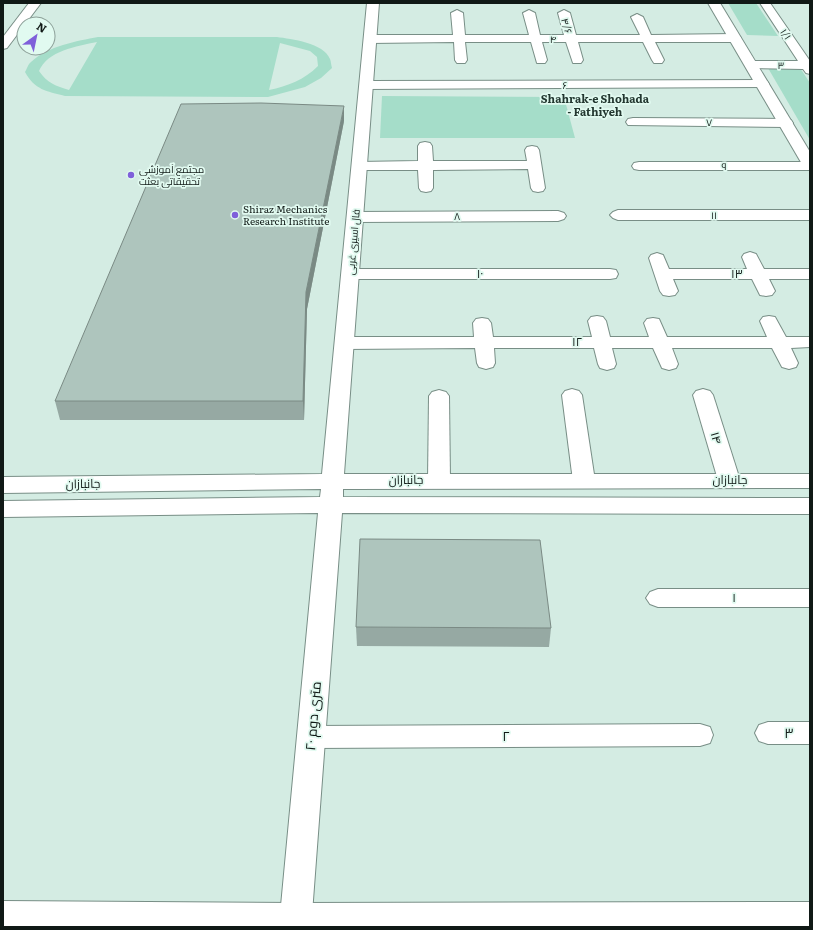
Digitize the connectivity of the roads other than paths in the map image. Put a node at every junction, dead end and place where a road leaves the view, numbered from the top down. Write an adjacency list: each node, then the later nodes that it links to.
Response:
1 (35, 3): 15 (street)
2 (373, 3): 12 (street, فال اسیری غربی)
3 (714, 3): 11 (street)
4 (765, 3): 21 (street, ۱/۱)
5 (457, 13): 13 (street)
6 (530, 13): 14 (street)
7 (564, 13): 9 (street, ۴/۶)
8 (637, 18): 10 (street)
9 (571, 38): 10 (street, ۴); 14 (street, ۴); 18 (street, ۴/۶)
10 (648, 38): 11 (street, ۴); 19 (street)
11 (735, 38): 20 (street)
12 (370, 39): 13 (street, ۴); 23 (street, فال اسیری غربی)
13 (459, 39): 14 (street, ۴); 16 (street)
14 (536, 39): 17 (street)
15 (3, 45)
16 (460, 60)
17 (541, 60)
18 (577, 60)
19 (658, 60)
20 (751, 65): 21 (street, ۳); 22 (street)
21 (809, 67)
22 (763, 84): 23 (street, ۶); 25 (street)
23 (366, 85): 31 (street, فال اسیری غربی)
24 (634, 122): 25 (street, ۷)
25 (786, 123): 30 (street)
26 (425, 146): 32 (street)
27 (532, 150): 29 (street)
28 (732, 153): 33 (street)
29 (534, 165): 32 (street); 37 (street)
30 (810, 165): 33 (street, ۹)
31 (359, 166): 32 (street); 41 (street, فال اسیری غربی)
32 (425, 166): 36 (street)
33 (740, 166): 34 (street, ۹); 35 (street)
34 (643, 180)
35 (747, 180)
36 (426, 188)
37 (538, 188)
38 (558, 215): 41 (street, ۸)
39 (618, 215): 40 (street, ۱۱)
40 (810, 215)
41 (355, 217): 44 (street, فال اسیری غربی)
42 (750, 257): 47 (street)
43 (657, 258): 46 (street)
44 (350, 274): 45 (street, ۱۰); 59 (street, فال اسیری غربی)
45 (610, 274)
46 (663, 274): 47 (street, ۱۳); 49 (street)
47 (758, 274): 48 (street, ۱۳); 50 (street)
48 (810, 274)
49 (669, 291)
50 (766, 291)
51 (597, 321): 55 (street)
52 (769, 321): 57 (street)
53 (482, 323): 60 (street)
54 (653, 323): 56 (street)
55 (602, 342): 56 (street, ۱۲); 60 (street, ۱۲); 63 (street)
56 (661, 342): 57 (street, ۱۲); 64 (street)
57 (779, 342): 58 (street, ۱۲); 61 (street)
58 (810, 342)
59 (344, 343): 60 (street, ۱۲); 73 (street, فال اسیری غربی)
60 (484, 343): 62 (street)
61 (789, 363)
62 (486, 364)
63 (607, 364)
64 (669, 364)
65 (572, 395): 70 (street)
66 (703, 395): 69 (street, ۱۴)
67 (439, 396): 68 (street)
68 (439, 480): 70 (street, جانبازان); 73 (street, جانبازان)
69 (729, 480): 70 (street, جانبازان); 71 (street, جانبازان)
70 (584, 481)
71 (810, 481)
72 (3, 485): 73 (street, جانبازان)
73 (332, 493): 74 (street, جانبازان); 75 (street, جانبازان); 81 (street, ۲۰ متری دوم)
74 (810, 506)
75 (3, 509)
76 (658, 598): 77 (street, ۱)
77 (810, 598)
78 (768, 733): 79 (street, ۳)
79 (810, 733)
80 (700, 735): 81 (street, ۲)
81 (312, 737): 84 (street, ۲۰ متری دوم)
82 (3, 916): 84 (street)
83 (810, 916): 84 (street)
84 (295, 923)

